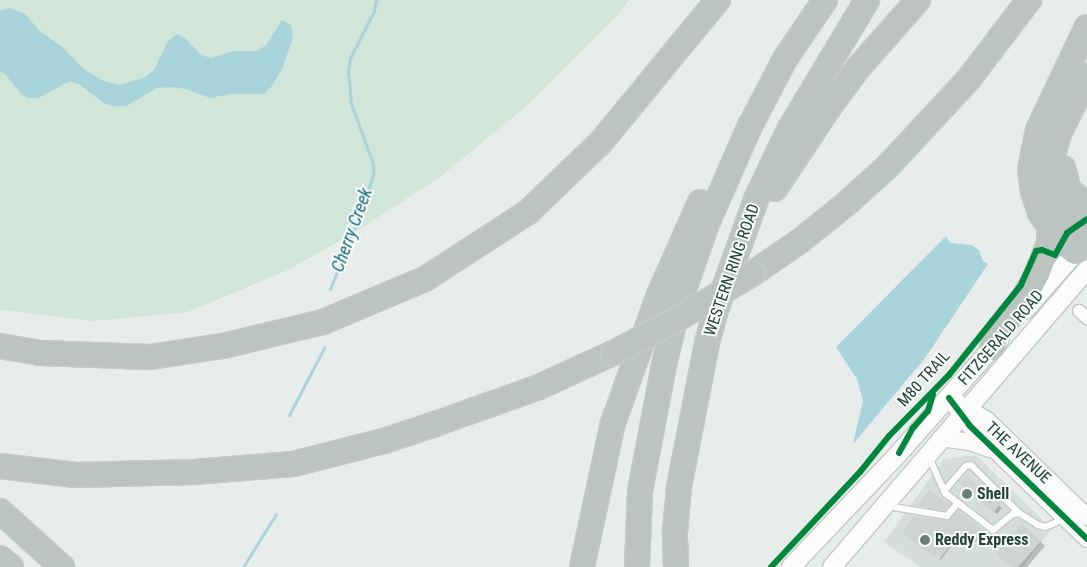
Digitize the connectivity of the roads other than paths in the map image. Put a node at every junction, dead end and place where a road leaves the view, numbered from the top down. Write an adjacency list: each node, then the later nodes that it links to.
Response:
1 (718, 0): 13 (highway)
2 (825, 0): 7 (highway)
3 (867, 0): 12 (highway, WESTERN RING ROAD)
4 (918, 0): 12 (highway)
5 (1029, 0): 12 (highway)
6 (1087, 27): 10 (highway)
7 (785, 59): 32 (highway); 33 (highway)
8 (1085, 81): 9 (highway); 11 (highway)
9 (1087, 204)
10 (1049, 228): 11 (highway); 14 (highway)
11 (1084, 253): 14 (main road, FITZGERALD ROAD); 16 (main road, FITZGERALD ROAD)
12 (742, 272): 20 (highway, bridge); 34 (highway, WESTERN RING ROAD)
13 (0, 346)
14 (992, 348): 15 (main road, FITZGERALD ROAD)
15 (949, 398): 16 (street, THE AVENUE); 35 (main road, FITZGERALD ROAD)
16 (964, 411): 17 (main road, FITZGERALD ROAD); 18 (street, THE AVENUE); 24 (street, THE AVENUE)
17 (941, 438): 18 (street, THE AVENUE); 19 (main road, FITZGERALD ROAD)
18 (996, 452): 24 (street, THE AVENUE)
19 (928, 453): 21 (lane); 23 (main road, FITZGERALD ROAD)
20 (0, 466)
21 (945, 492): 22 (lane); 26 (lane)
22 (958, 503): 23 (lane); 26 (lane)
23 (884, 507): 36 (main road); 37 (main road, FITZGERALD ROAD)
24 (1070, 510): 26 (lane); 27 (street, THE AVENUE); 28 (street, THE AVENUE)
25 (0, 512): 31 (highway)
26 (1019, 513)
27 (1087, 517)
28 (1087, 539)
29 (0, 558): 30 (highway)
30 (11, 567)
31 (62, 567)
32 (582, 567)
33 (636, 567)
34 (676, 567)
35 (791, 567)
36 (823, 567)
37 (832, 567)

